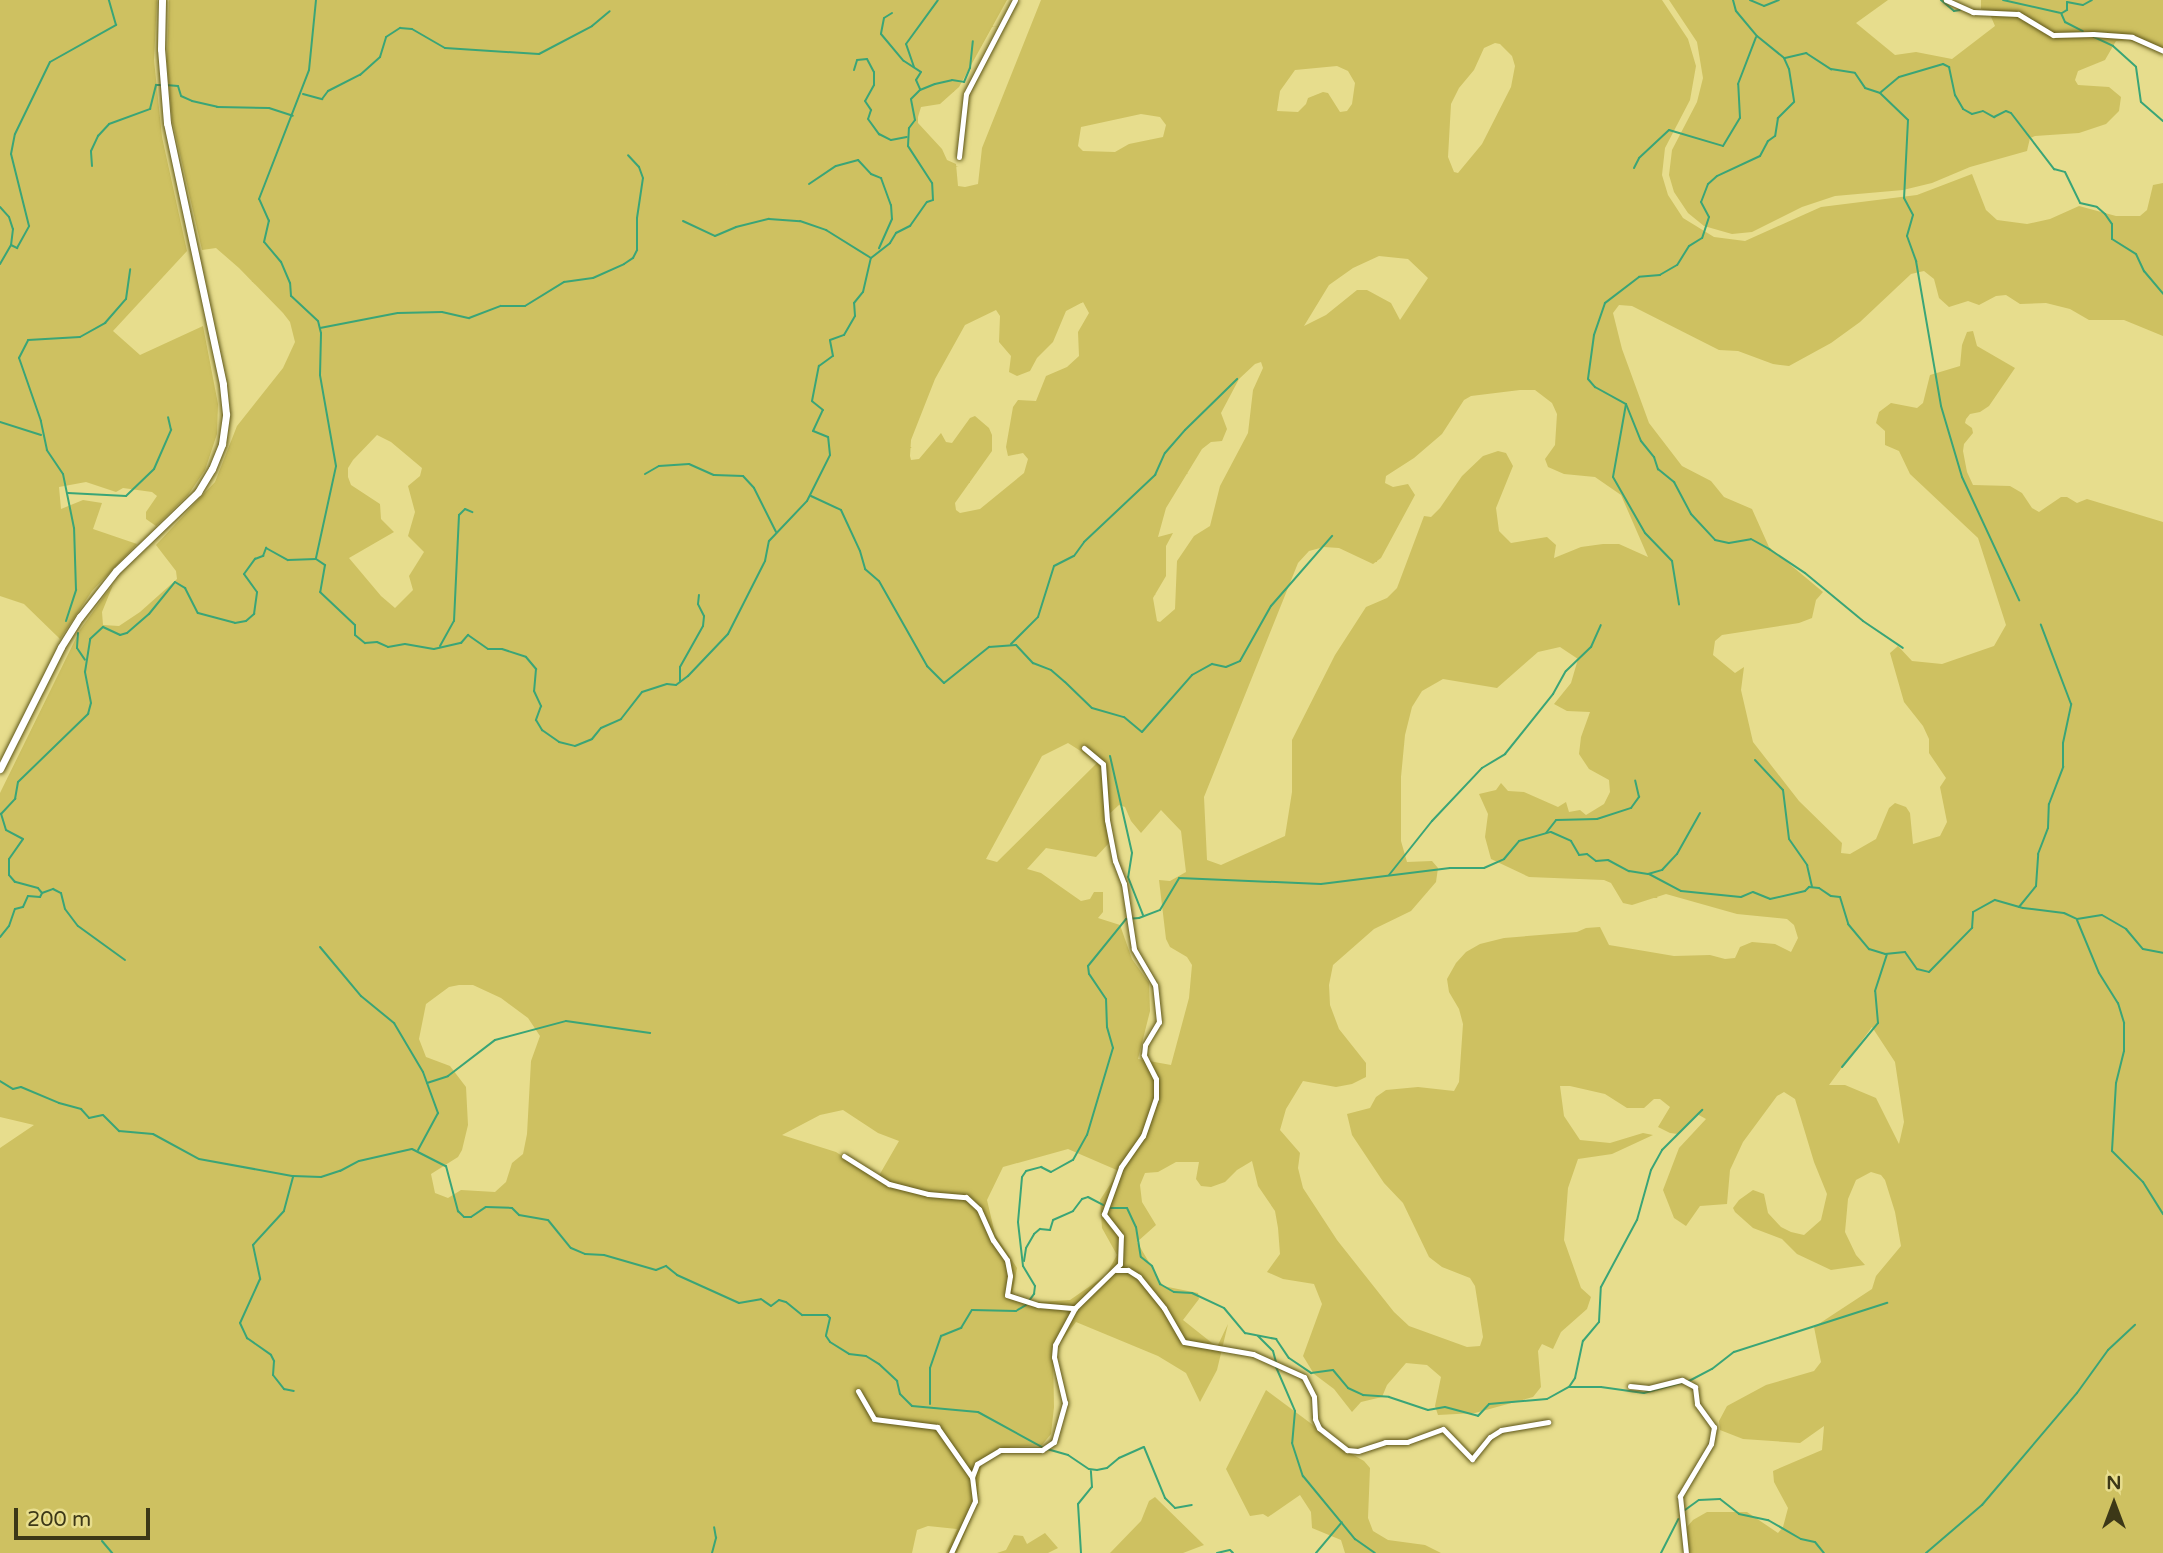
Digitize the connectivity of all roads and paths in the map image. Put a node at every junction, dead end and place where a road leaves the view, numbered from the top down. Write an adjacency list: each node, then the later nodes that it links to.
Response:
1 (162, 0): 7 (main road)
2 (1014, 0): 5 (street)
3 (1946, 0): 4 (street)
4 (2163, 51)
5 (959, 157)
6 (1084, 748): 9 (street)
7 (0, 769)
8 (844, 1156): 10 (street)
9 (1116, 1270): 10 (street); 13 (street)
10 (1075, 1308): 14 (street)
11 (1630, 1386): 16 (street)
12 (858, 1391): 14 (street)
13 (1548, 1422)
14 (972, 1477): 15 (street)
15 (951, 1553)
16 (1686, 1553)

